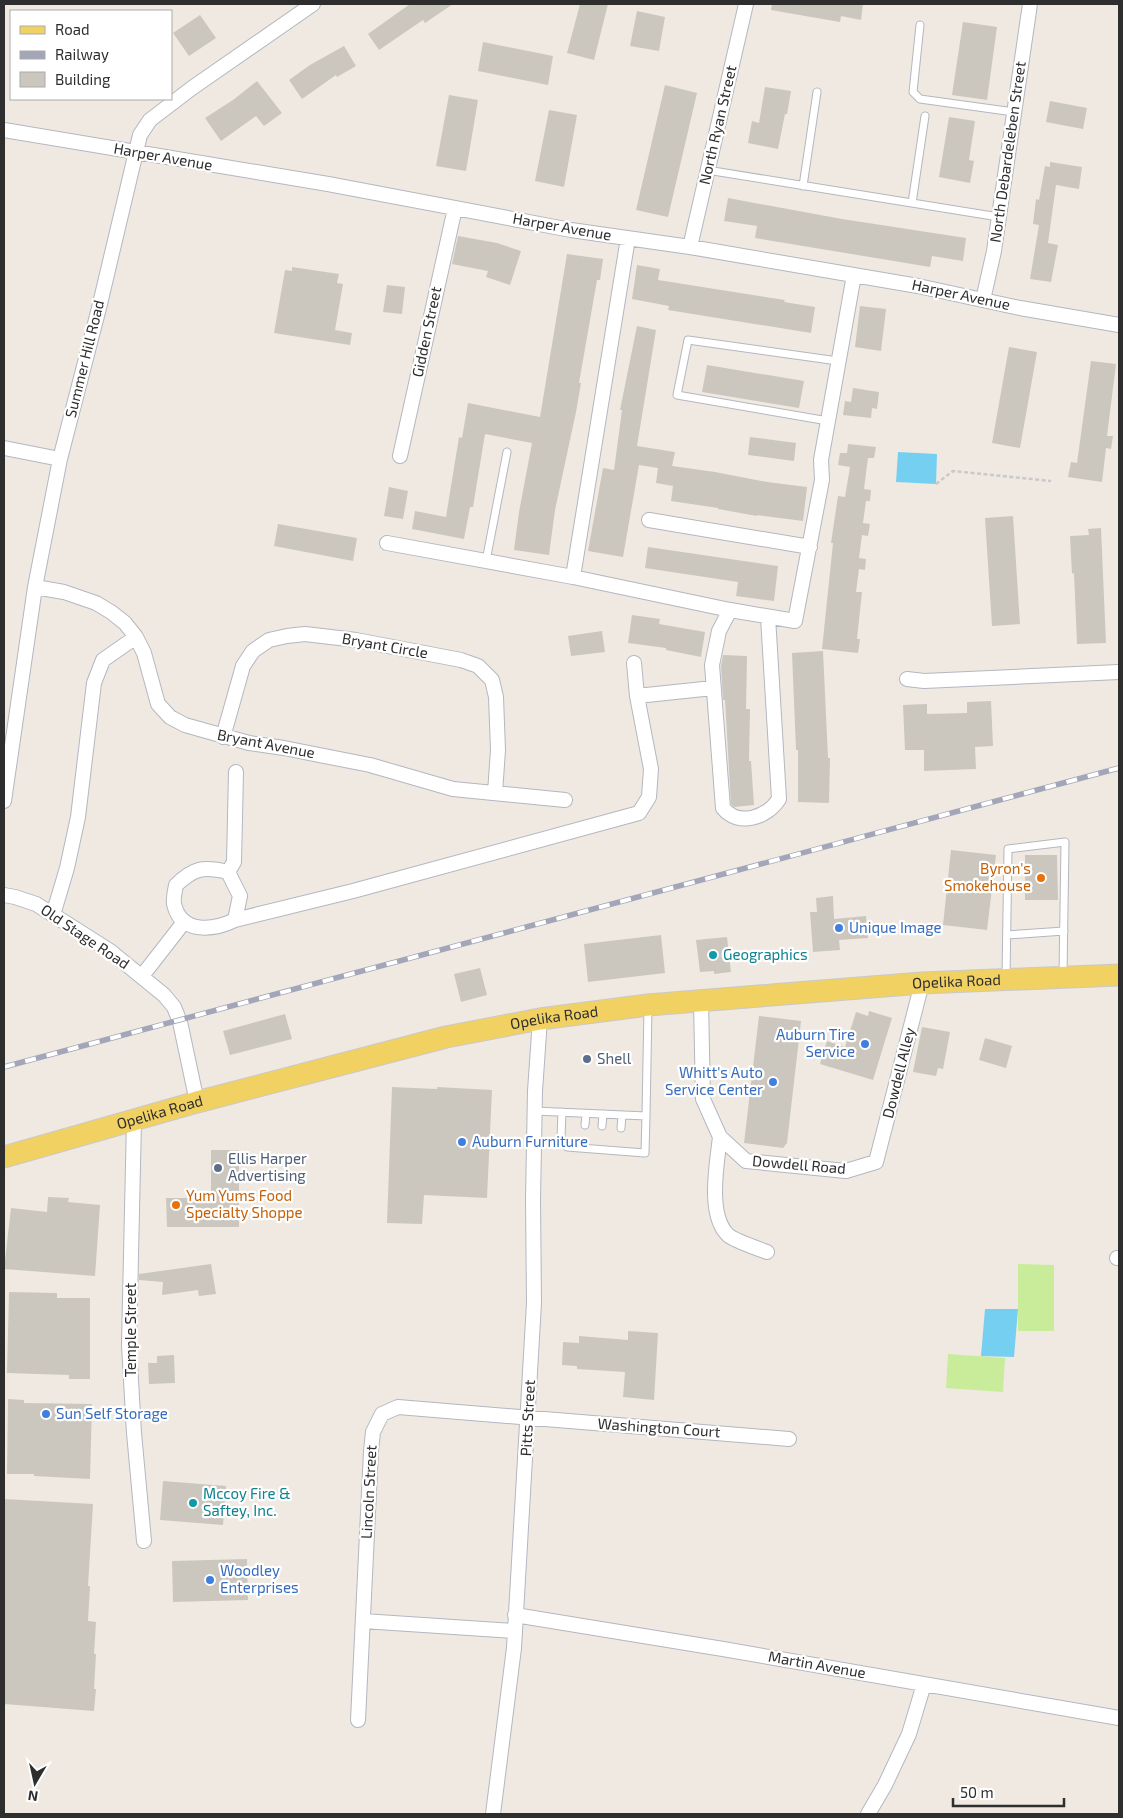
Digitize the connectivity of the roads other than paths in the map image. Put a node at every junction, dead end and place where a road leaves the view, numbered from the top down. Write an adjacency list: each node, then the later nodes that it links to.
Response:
1 (313, 4): 9 (street, Summer Hill Road)
2 (746, 4): 10 (street, North Ryan Street)
3 (1030, 4): 6 (street, North Debardeleben Street)
4 (920, 26): 6 (lane)
5 (817, 92): 11 (lane)
6 (1014, 112): 14 (street, North Debardeleben Street)
7 (925, 116): 12 (lane)
8 (4, 130): 9 (street, Harper Avenue)
9 (137, 152): 13 (street, Harper Avenue); 25 (street, Summer Hill Road)
10 (707, 170): 11 (lane); 16 (street, North Ryan Street)
11 (803, 186): 12 (lane)
12 (912, 203): 14 (lane)
13 (454, 208): 15 (street, Harper Avenue); 24 (street, Gidden Street)
14 (998, 217): 18 (street, North Debardeleben Street)
15 (628, 238): 16 (street, Harper Avenue); 30 (street)
16 (690, 247): 17 (street, Harper Avenue)
17 (854, 275): 18 (street, Harper Avenue); 20 (street)
18 (984, 300): 19 (street, Harper Avenue)
19 (1119, 325)
20 (838, 361): 21 (street); 21 (lane)
21 (828, 421): 28 (street)
22 (4, 448): 25 (street)
23 (507, 452): 29 (lane)
24 (400, 456)
25 (60, 459): 31 (street, Summer Hill Road)
26 (649, 520): 28 (street)
27 (387, 543): 29 (street)
28 (810, 547): 33 (street)
29 (486, 561): 30 (street)
30 (573, 577): 32 (street)
31 (35, 586): 34 (street, Bryant Avenue); 44 (street, Summer Hill Road)
32 (730, 610): 33 (street); 38 (street)
33 (768, 617): 38 (street)
34 (136, 637): 40 (street, Bryant Avenue); 47 (street)
35 (634, 663): 39 (street)
36 (1119, 672): 37 (street)
37 (907, 679)
38 (713, 688): 39 (street)
39 (637, 696): 48 (street)
40 (223, 737): 42 (street, Bryant Avenue); 42 (street, Bryant Circle)
41 (236, 772): 45 (street)
42 (495, 793): 43 (street, Bryant Avenue)
43 (565, 800)
44 (4, 801)
45 (228, 872): 48 (street); 49 (street)
46 (4, 895): 47 (street, Old Stage Road)
47 (53, 915): 53 (street, Old Stage Road)
48 (236, 920): 49 (street)
49 (184, 922): 53 (street)
50 (1064, 931): 51 (lane); 51 (lane); 54 (lane)
51 (1007, 934): 55 (lane)
52 (1119, 975): 54 (main road, Opelika Road)
53 (142, 976): 60 (street, Old Stage Road)
54 (1063, 978): 55 (main road, Opelika Road)
55 (1006, 980): 56 (main road, Opelika Road)
56 (922, 983): 57 (main road, Opelika Road); 73 (street, Dowdell Alley)
57 (701, 1001): 58 (main road, Opelika Road); 71 (street, Dowdell Road)
58 (648, 1005): 59 (main road, Opelika Road); 66 (lane)
59 (540, 1019): 60 (main road, Opelika Road); 61 (street, Pitts Street)
60 (197, 1102): 67 (main road, Opelika Road)
61 (535, 1111): 62 (lane); 75 (street, Pitts Street)
62 (562, 1112): 63 (lane); 66 (lane)
63 (586, 1114): 64 (lane); 68 (lane)
64 (603, 1114): 65 (lane); 69 (lane)
65 (622, 1116): 66 (lane); 70 (lane)
66 (646, 1116)
67 (134, 1120): 72 (main road, Opelika Road); 77 (street, Temple Street)
68 (585, 1125)
69 (602, 1126)
70 (621, 1128)
71 (720, 1136): 73 (street, Dowdell Road); 74 (street)
72 (4, 1157)
73 (876, 1162)
74 (767, 1252)
75 (528, 1418): 76 (street, Washington Court); 78 (street, Pitts Street); 79 (street, Lincoln Street)
76 (789, 1439)
77 (144, 1541)
78 (515, 1615): 80 (street, Pitts Street); 81 (street, Martin Avenue)
79 (363, 1621): 80 (street); 83 (street, Lincoln Street)
80 (515, 1631): 84 (street, Pitts Street)
81 (924, 1684): 82 (street, Martin Avenue); 85 (street)
82 (1119, 1718)
83 (358, 1720)
84 (493, 1814)
85 (868, 1814)

